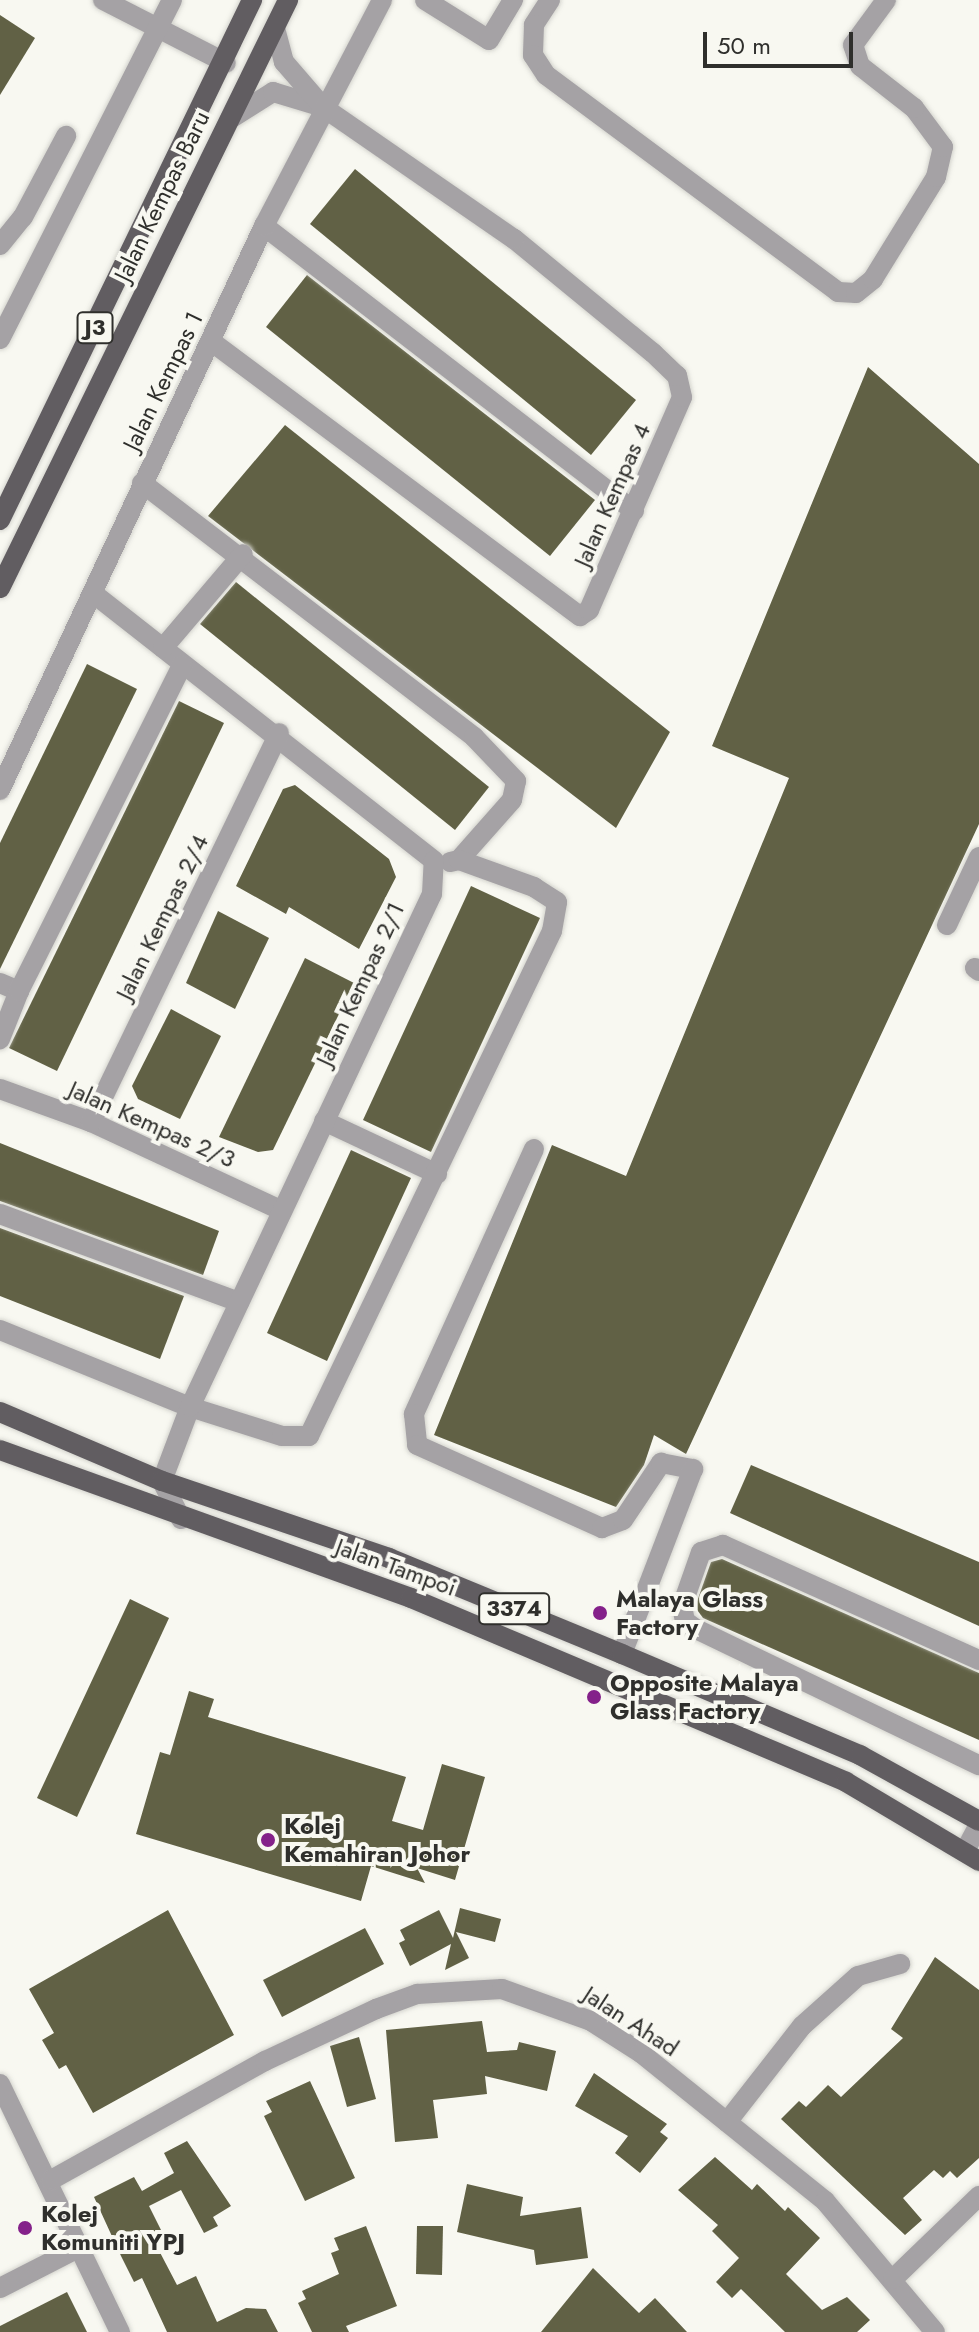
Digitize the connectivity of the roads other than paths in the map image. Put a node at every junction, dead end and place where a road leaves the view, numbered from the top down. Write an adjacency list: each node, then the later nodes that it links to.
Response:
1 (103, 0): 11 (street)
2 (172, 0): 11 (street)
3 (252, 0): 12 (main road, Jalan Kempas Baru / J3)
4 (288, 0): 10 (main road, Jalan Kempas Baru / J3)
5 (382, 0): 13 (street, Jalan Kempas 1)
6 (425, 0): 7 (street)
7 (513, 0)
8 (550, 0): 9 (street)
9 (886, 0)
10 (275, 28): 13 (street); 14 (main road, Jalan Kempas Baru / J3)
11 (161, 29): 12 (street); 18 (street)
12 (226, 63): 22 (main road, Jalan Kempas Baru / J3)
13 (323, 107): 14 (street); 16 (street, Jalan Kempas 1); 21 (street, Jalan Kempas 4)
14 (227, 121): 24 (main road, Jalan Kempas Baru / J3)
15 (66, 136): 17 (street)
16 (264, 226): 19 (street, Jalan Kempas 1); 21 (street)
17 (0, 245)
18 (0, 339)
19 (212, 342): 20 (street, Jalan Kempas 1); 21 (street, Jalan Kempas 4)
20 (142, 483): 23 (street); 25 (street, Jalan Kempas 1)
21 (634, 511)
22 (0, 520)
23 (243, 554): 26 (street); 31 (street)
24 (0, 588)
25 (94, 594): 26 (street); 29 (street, Jalan Kempas 1)
26 (163, 648): 27 (street)
27 (182, 665): 28 (street); 34 (street)
28 (279, 733): 32 (street); 38 (street, Jalan Kempas 2/4)
29 (0, 790)
30 (979, 857): 33 (street)
31 (459, 860): 32 (street); 40 (street)
32 (434, 861): 37 (street, Jalan Kempas 2/1)
33 (947, 925)
34 (10, 987): 35 (street)
35 (0, 1039)
36 (0, 1089): 38 (street, Jalan Kempas 2/3)
37 (324, 1121): 40 (street); 41 (street, Jalan Kempas 2/1)
38 (91, 1122): 41 (street, Jalan Kempas 2/3)
39 (534, 1149): 50 (street)
40 (437, 1174): 45 (street)
41 (281, 1210): 43 (street, Jalan Kempas 2/1)
42 (0, 1214): 43 (street)
43 (239, 1302): 45 (street, Jalan Kempas 2/1)
44 (0, 1330): 45 (street)
45 (190, 1407): 48 (street, Jalan Kempas 2/1)
46 (0, 1412): 48 (main road, Jalan Tampoi / 3374)
47 (3, 1454): 49 (main road, Jalan Tampoi / 3374)
48 (162, 1481): 49 (street); 50 (main road, Jalan Tampoi / 3374)
49 (181, 1519): 54 (main road, Jalan Tampoi / 3374)
50 (622, 1654): 53 (main road, Jalan Tampoi / 3374)
51 (979, 1660): 52 (street)
52 (979, 1765)
53 (979, 1823): 54 (street)
54 (972, 1855)
55 (900, 1964): 57 (street)
56 (0, 2084): 58 (street)
57 (727, 2122): 58 (street, Jalan Ahad); 61 (street, Jalan Ahad)
58 (51, 2180): 60 (street)
59 (979, 2196): 61 (street)
60 (82, 2246): 62 (street); 63 (street)
61 (893, 2279): 64 (street, Jalan Ahad)
62 (0, 2288)
63 (120, 2332)
64 (935, 2332)

